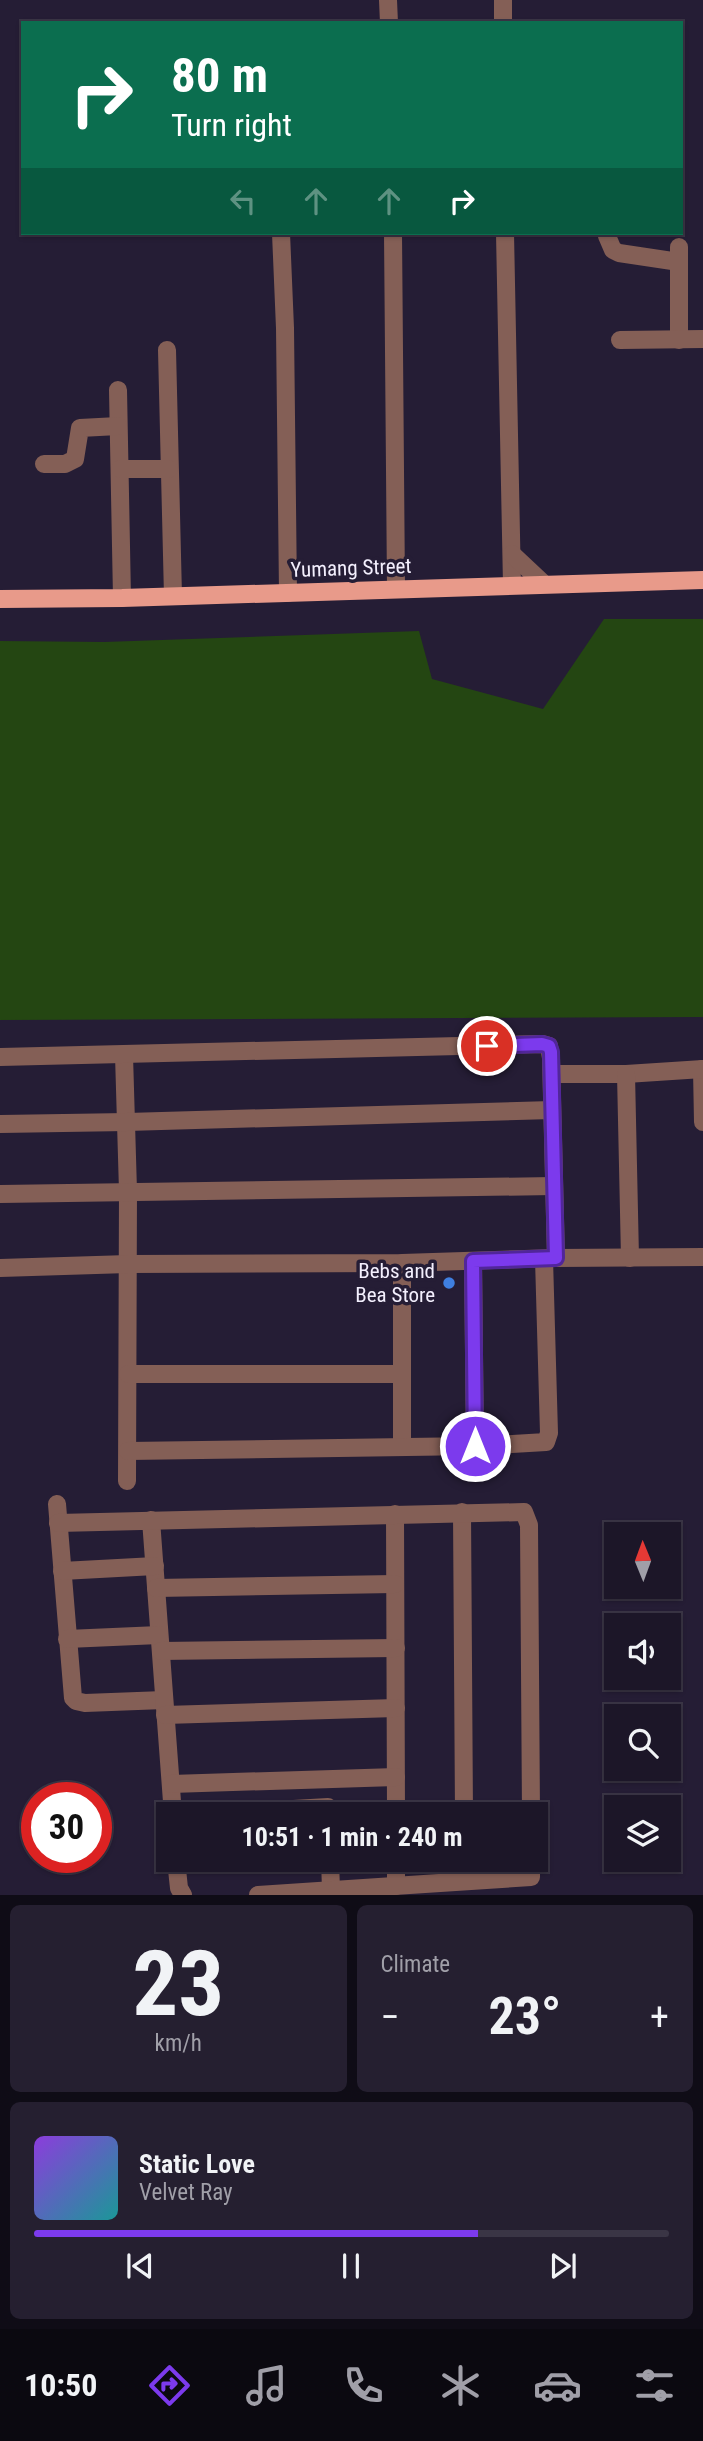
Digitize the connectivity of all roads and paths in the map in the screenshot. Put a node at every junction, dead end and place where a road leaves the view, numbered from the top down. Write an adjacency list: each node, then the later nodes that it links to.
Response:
1 (388, 0): 3 (street)
2 (503, 0): 4 (street)
3 (388, 21)
4 (503, 21)
5 (281, 235): 23 (street)
6 (393, 235): 22 (street)
7 (505, 235): 18 (street)
8 (607, 236): 11 (street)
9 (703, 339): 11 (street)
10 (620, 340): 11 (street)
11 (679, 340)
12 (167, 350): 17 (street)
13 (118, 390): 14 (street)
14 (118, 426): 15 (street); 16 (street)
15 (44, 464)
16 (120, 469): 17 (street); 25 (street)
17 (169, 469): 24 (street)
18 (512, 554): 20 (street); 21 (street)
19 (703, 580): 20 (main road, Yumang Street)
20 (544, 584): 21 (main road, Yumang Street)
21 (512, 585): 22 (main road, Yumang Street)
22 (396, 589): 23 (main road, Yumang Street)
23 (288, 593): 24 (main road, Yumang Street)
24 (173, 596): 25 (main road, Yumang Street)
25 (122, 598): 26 (main road, Yumang Street)
26 (0, 599)
27 (124, 1055): 28 (street); 30 (street); 33 (street)
28 (0, 1057)
29 (703, 1069): 31 (street); 34 (street)
30 (552, 1074): 31 (street); 32 (street)
31 (626, 1074): 41 (street)
32 (552, 1110): 33 (street); 36 (street)
33 (127, 1122): 35 (street); 37 (street)
34 (703, 1122)
35 (0, 1124)
36 (553, 1186): 37 (street); 40 (street)
37 (128, 1191): 38 (street); 44 (street)
38 (0, 1194)
39 (703, 1257): 41 (street)
40 (550, 1258): 41 (street); 42 (street); 48 (street)
41 (630, 1258)
42 (473, 1261): 43 (street); 48 (street)
43 (402, 1263): 44 (street); 47 (street)
44 (128, 1264): 45 (street); 46 (street)
45 (0, 1268)
46 (128, 1374): 47 (street); 50 (street)
47 (401, 1374): 49 (street)
48 (475, 1446): 49 (street)
49 (402, 1447): 50 (street)
50 (128, 1451): 51 (street)
51 (127, 1481)
52 (57, 1504): 56 (street)
53 (462, 1512): 54 (street); 72 (street); 73 (street)
54 (395, 1514): 55 (street); 59 (street)
55 (151, 1520): 56 (street); 57 (street)
56 (58, 1522): 58 (street)
57 (155, 1566): 58 (street); 60 (street)
58 (62, 1571): 61 (street)
59 (395, 1584): 60 (street); 63 (street)
60 (156, 1588): 62 (street)
61 (68, 1639): 62 (street); 64 (street)
62 (160, 1643): 63 (street); 64 (street)
63 (396, 1648): 65 (street)
64 (165, 1707): 65 (street); 68 (street)
65 (396, 1708): 66 (street)
66 (396, 1777): 67 (street); 71 (street)
67 (328, 1779): 68 (street); 70 (street)
68 (171, 1784): 69 (street)
69 (172, 1802)
70 (329, 1802)
71 (396, 1802)
72 (464, 1802)
73 (531, 1802)
74 (177, 1872): 84 (street)
75 (330, 1872): 81 (street)
76 (396, 1872): 80 (street)
77 (464, 1872): 79 (street)
78 (531, 1872): 79 (street)
79 (464, 1881): 80 (street)
80 (397, 1886): 81 (street)
81 (331, 1890): 82 (street)
82 (309, 1893): 83 (street)
83 (287, 1894): 85 (street)
84 (183, 1895)
85 (258, 1895)

